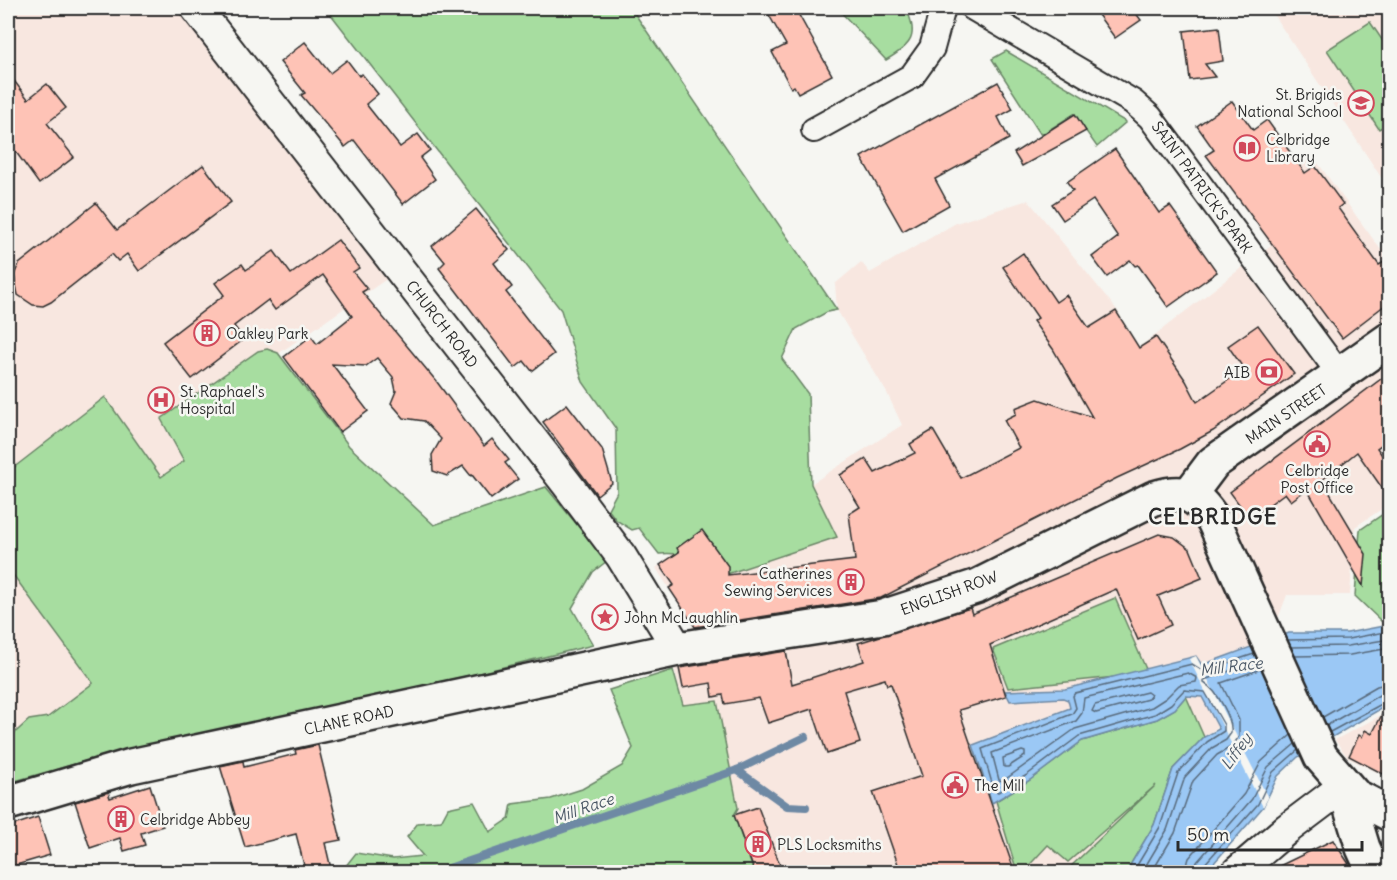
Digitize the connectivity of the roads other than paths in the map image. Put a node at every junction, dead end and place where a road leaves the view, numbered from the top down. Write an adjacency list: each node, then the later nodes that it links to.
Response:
1 (196, 8): 9 (street, CHURCH ROAD)
2 (943, 8): 5 (street)
3 (973, 8): 4 (street, SAINT PATRICK'S PARK)
4 (1013, 17): 7 (street, SAINT PATRICK'S PARK)
5 (814, 130)
6 (1389, 339): 7 (main road, MAIN STREET)
7 (1341, 376): 8 (main road, MAIN STREET)
8 (1189, 495): 9 (main road, ENGLISH ROW); 10 (main road)
9 (685, 647): 11 (main road, CLANE ROAD)
10 (1344, 786): 12 (main road); 13 (street); 14 (main road)
11 (8, 802)
12 (1389, 814)
13 (1237, 873)
14 (1374, 873)

